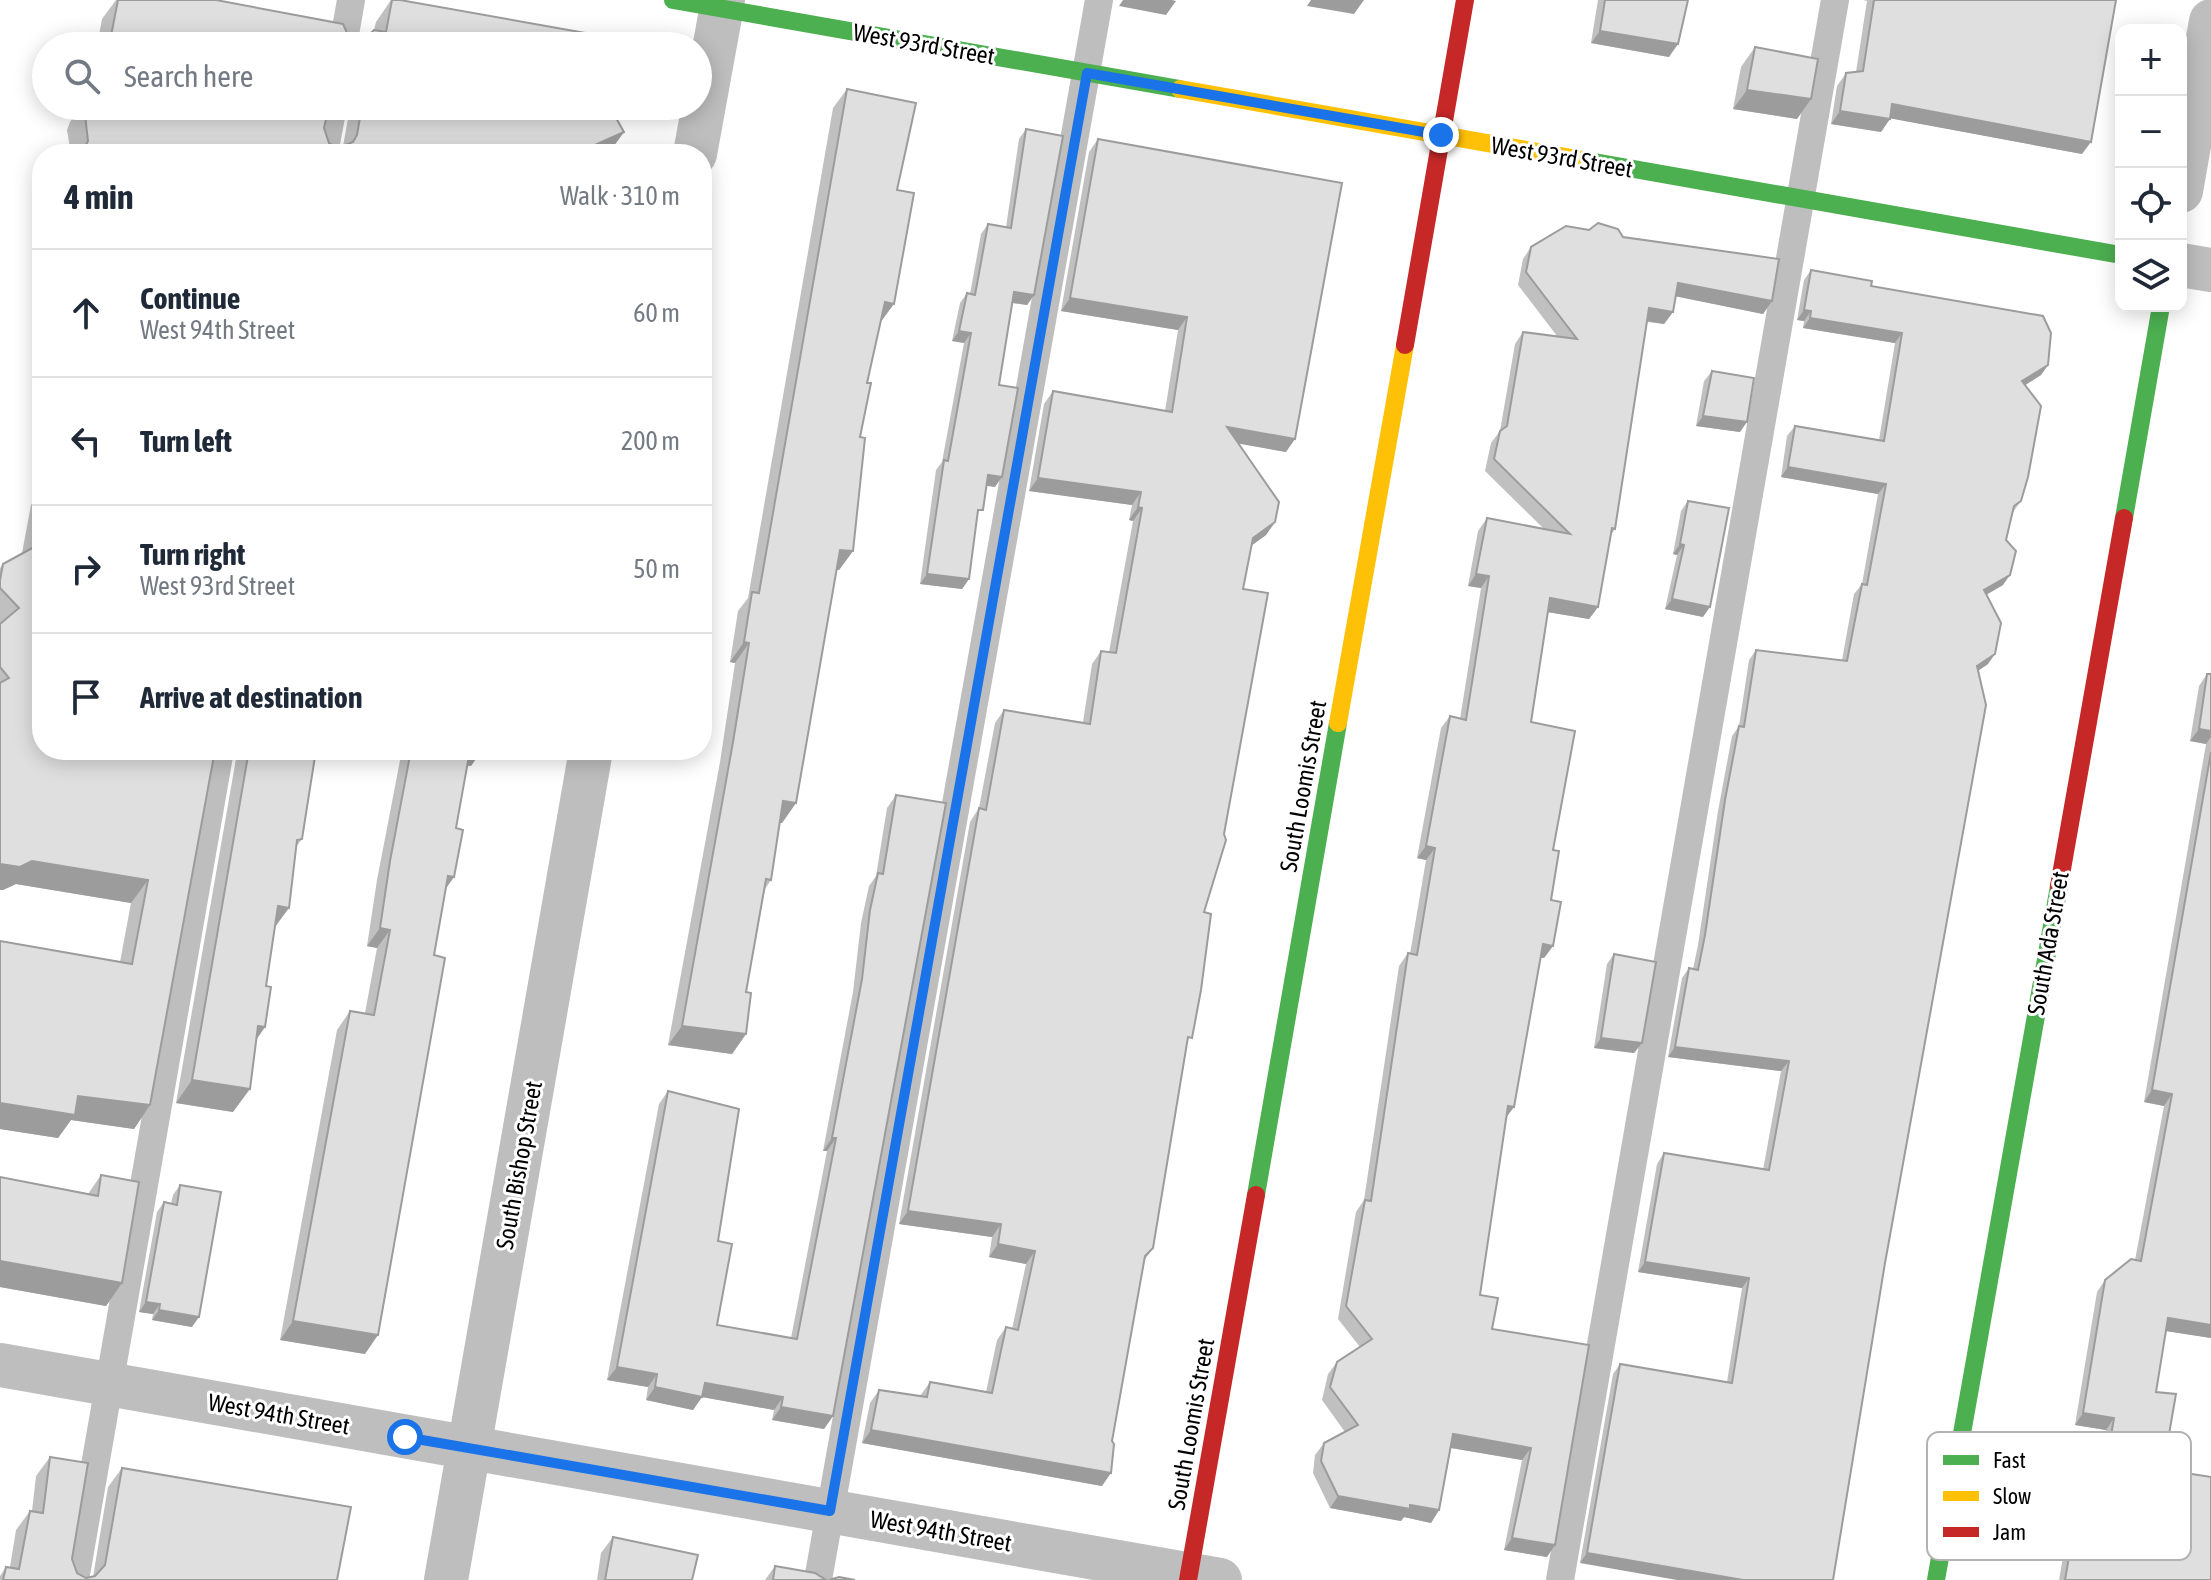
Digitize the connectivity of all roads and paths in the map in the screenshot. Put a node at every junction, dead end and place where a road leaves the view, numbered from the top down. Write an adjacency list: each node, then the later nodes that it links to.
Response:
1 (351, 0): 8 (lane)
2 (673, 0): 6 (street, West 93rd Street)
3 (1099, 0): 10 (lane)
4 (1465, 0): 13 (street, South Loomis Street)
5 (1835, 0): 17 (lane)
6 (722, 4): 9 (street); 10 (street, West 93rd Street)
7 (2211, 21): 16 (street)
8 (345, 32)
9 (712, 60)
10 (1087, 73): 13 (street, West 93rd Street); 28 (lane)
11 (330, 120): 14 (lane)
12 (701, 120): 15 (street)
13 (1441, 135): 17 (street, West 93rd Street); 30 (street, South Loomis Street)
14 (326, 144)
15 (697, 144)
16 (2185, 168)
17 (1800, 198): 18 (street, West 93rd Street); 34 (lane)
18 (2115, 254)
19 (2187, 266): 20 (street)
20 (2211, 270)
21 (2160, 312): 26 (street, South Ada Street)
22 (218, 760): 25 (lane)
23 (589, 760): 27 (street, South Bishop Street)
24 (0, 1365): 25 (street, West 94th Street)
25 (110, 1384): 27 (street, West 94th Street); 31 (lane)
26 (1962, 1432)
27 (470, 1448): 28 (street, West 94th Street); 32 (street, South Bishop Street)
28 (830, 1511): 30 (street, West 94th Street); 33 (lane)
29 (1940, 1560): 35 (street, South Ada Street)
30 (1199, 1578)
31 (75, 1580)
32 (446, 1580)
33 (818, 1580)
34 (1560, 1580)
35 (1936, 1580)

